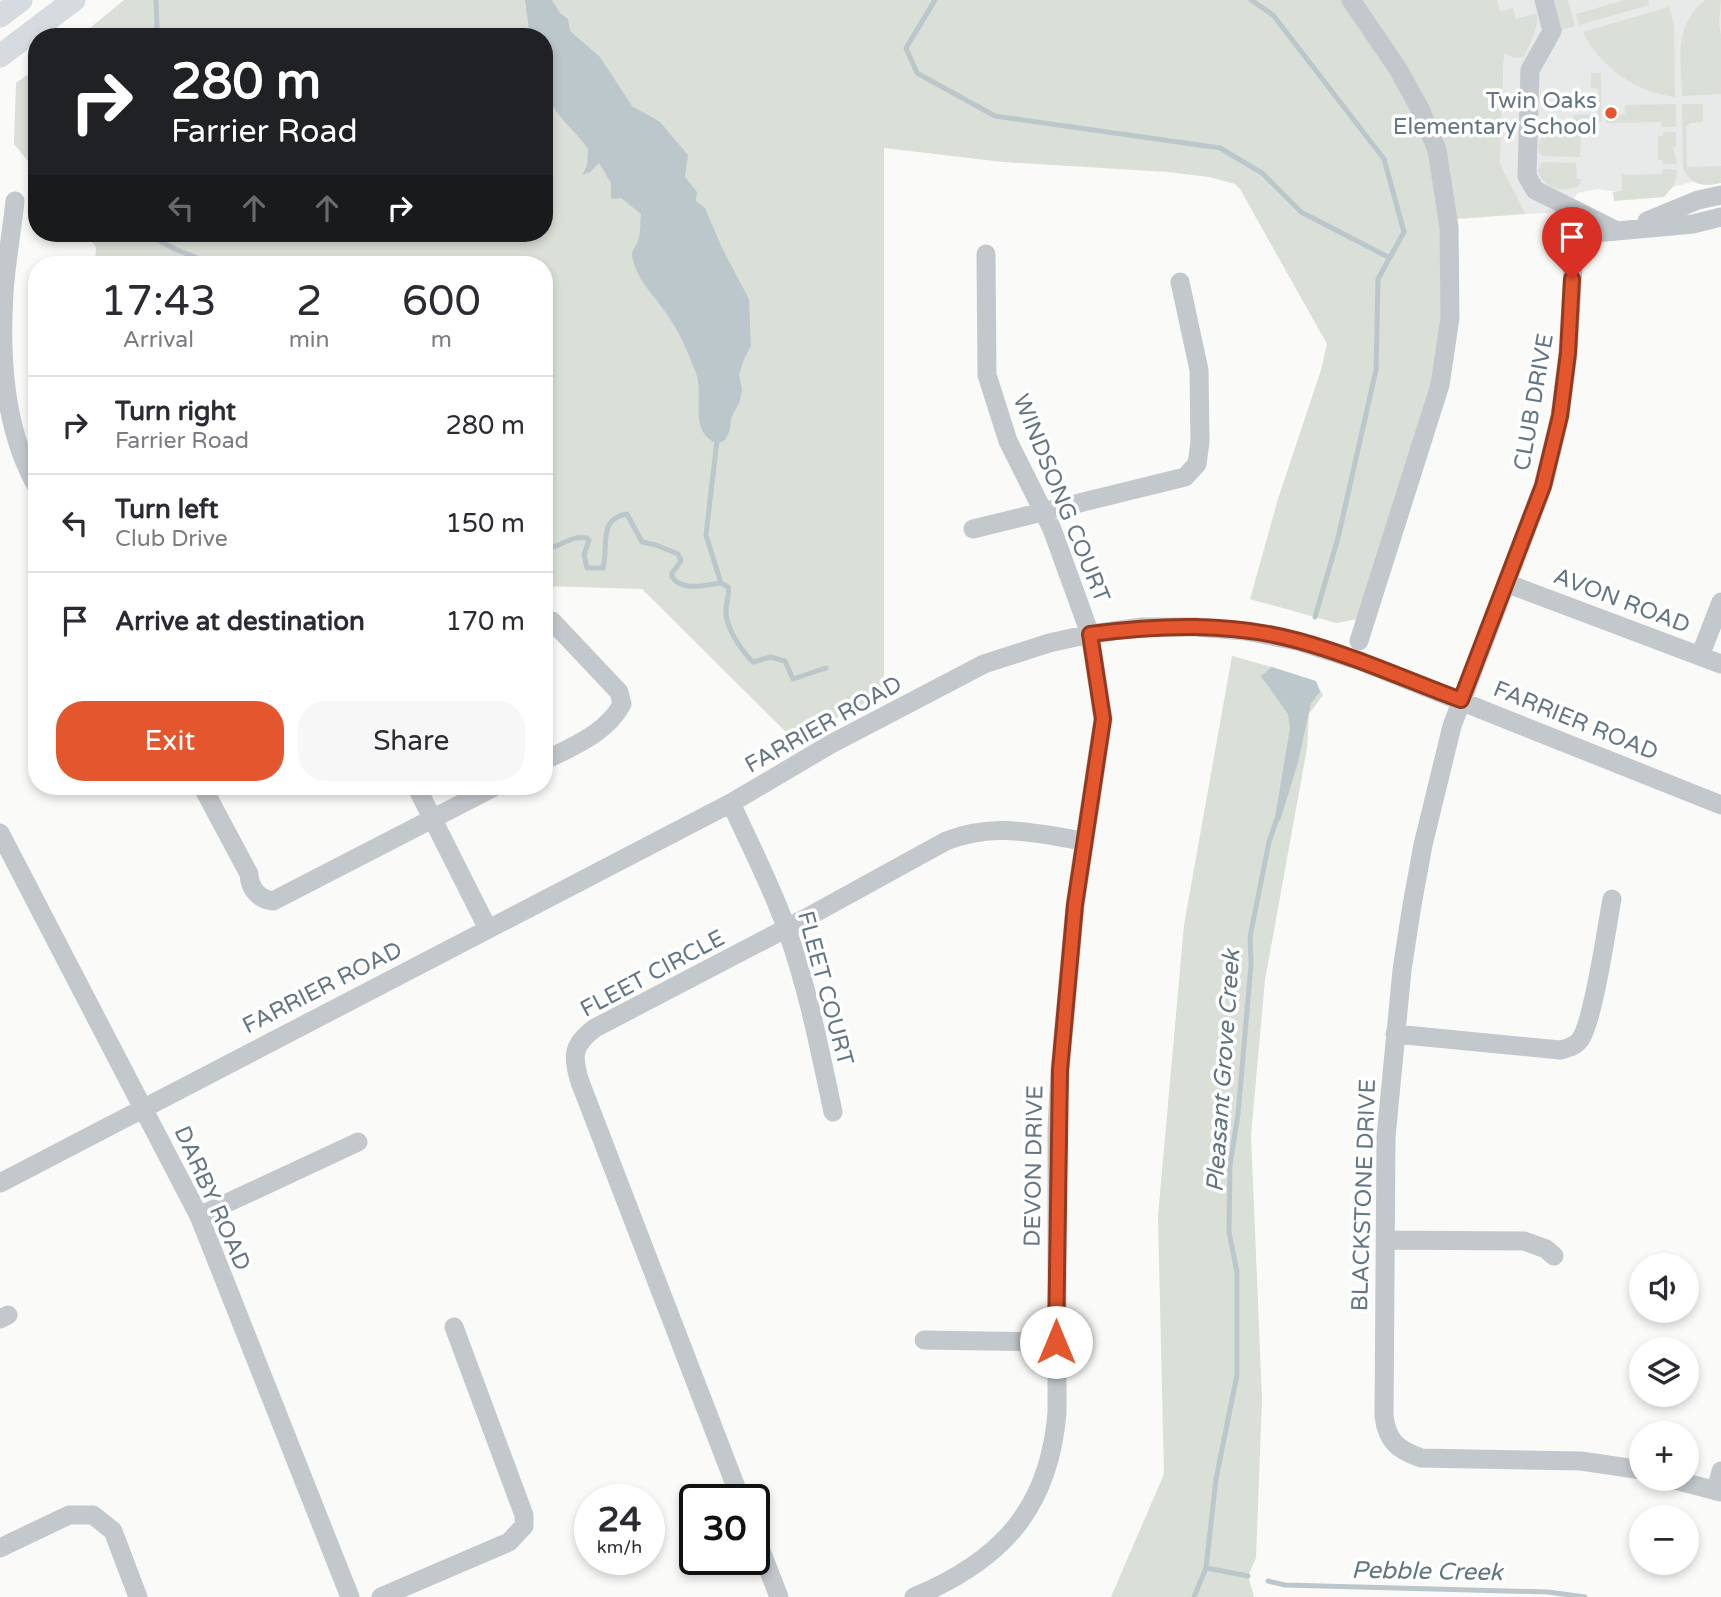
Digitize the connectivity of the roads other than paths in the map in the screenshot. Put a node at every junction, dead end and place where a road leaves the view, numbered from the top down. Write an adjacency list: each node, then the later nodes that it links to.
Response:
1 (21, 0): 5 (main road)
2 (74, 0): 6 (main road)
3 (1351, 0): 23 (street)
4 (1544, 0): 12 (street)
5 (0, 16)
6 (38, 28)
7 (28, 35): 8 (main road)
8 (0, 57)
9 (1721, 195): 12 (street)
10 (15, 201): 15 (street)
11 (1721, 217): 12 (street, CLUB DRIVE)
12 (1621, 230): 19 (street, CLUB DRIVE)
13 (986, 254): 17 (street, WINDSONG COURT)
14 (1180, 282): 17 (street)
15 (2, 292): 16 (street)
16 (28, 465)
17 (1044, 511): 18 (street); 22 (street, WINDSONG COURT)
18 (973, 529)
19 (1506, 583): 24 (street, AVON ROAD); 26 (street, CLUB DRIVE)
20 (1721, 602): 24 (street)
21 (553, 622): 27 (street)
22 (1090, 634): 26 (street, FARRIER ROAD); 31 (street, FARRIER ROAD); 35 (street, DEVON DRIVE)
23 (1359, 641)
24 (1700, 656): 25 (street, AVON ROAD)
25 (1721, 664)
26 (1461, 700): 32 (street, FARRIER ROAD); 39 (street, BLACKSTONE DRIVE)
27 (553, 756)
28 (207, 795): 33 (street)
29 (421, 795): 33 (street)
30 (478, 795): 33 (street)
31 (731, 803): 37 (street, FLEET COURT); 38 (street, FARRIER ROAD)
32 (1721, 805)
33 (433, 818): 38 (street)
34 (0, 834): 40 (street, DARBY ROAD)
35 (1083, 841): 37 (street, FLEET CIRCLE); 49 (street, DEVON DRIVE)
36 (1612, 899): 39 (street)
37 (787, 928): 41 (street, FLEET COURT); 52 (street, FLEET CIRCLE)
38 (488, 929): 40 (street, FARRIER ROAD)
39 (1395, 1034): 45 (street, BLACKSTONE DRIVE)
40 (144, 1107): 43 (street, FARRIER ROAD); 44 (street, DARBY ROAD)
41 (833, 1112)
42 (358, 1142): 44 (street)
43 (0, 1183)
44 (199, 1216): 58 (street, DARBY ROAD)
45 (1385, 1240): 46 (street); 50 (street, BLACKSTONE DRIVE)
46 (1554, 1256)
47 (454, 1327): 59 (street)
48 (924, 1340): 49 (street)
49 (1056, 1342): 61 (street, DEVON DRIVE)
50 (1629, 1468)
51 (1721, 1471): 54 (street)
52 (735, 1484)
53 (1699, 1487): 54 (street)
54 (1719, 1492)
55 (0, 1548): 57 (street)
56 (770, 1574): 60 (street)
57 (138, 1597)
58 (350, 1597)
59 (381, 1597)
60 (779, 1597)
61 (914, 1597)

